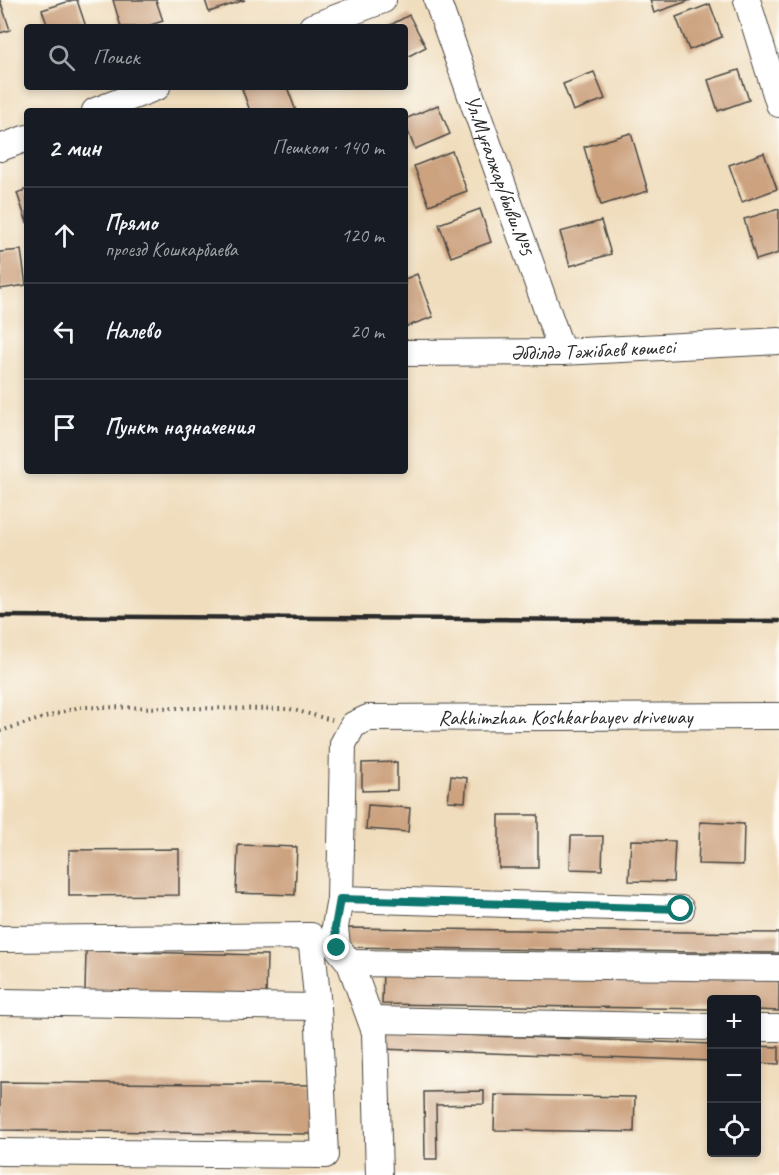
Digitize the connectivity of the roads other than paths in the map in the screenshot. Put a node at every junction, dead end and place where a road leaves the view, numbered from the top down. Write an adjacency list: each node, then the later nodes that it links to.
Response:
1 (383, 0): 4 (street)
2 (437, 0): 11 (street, Ул.Мұғалжар/бывш.№5)
3 (747, 0): 6 (street)
4 (320, 24)
5 (149, 90): 7 (street)
6 (779, 104)
7 (103, 108)
8 (24, 139): 9 (street)
9 (0, 148)
10 (779, 341): 11 (street, Әбділдә Тәжібаев көшесі)
11 (562, 352): 12 (street, Әбділдә Тәжібаев көшесі)
12 (408, 353)
13 (779, 716): 14 (street, Rakhimzhan Koshkarbayev driveway)
14 (340, 899): 15 (street); 17 (street)
15 (681, 909)
16 (0, 939): 20 (street)
17 (350, 963): 18 (street); 21 (street)
18 (779, 968)
19 (0, 1002): 20 (street)
20 (318, 1007): 25 (street)
21 (372, 1020): 22 (street); 26 (street)
22 (707, 1027)
23 (761, 1028): 24 (street)
24 (779, 1028)
25 (0, 1152)
26 (379, 1175)

